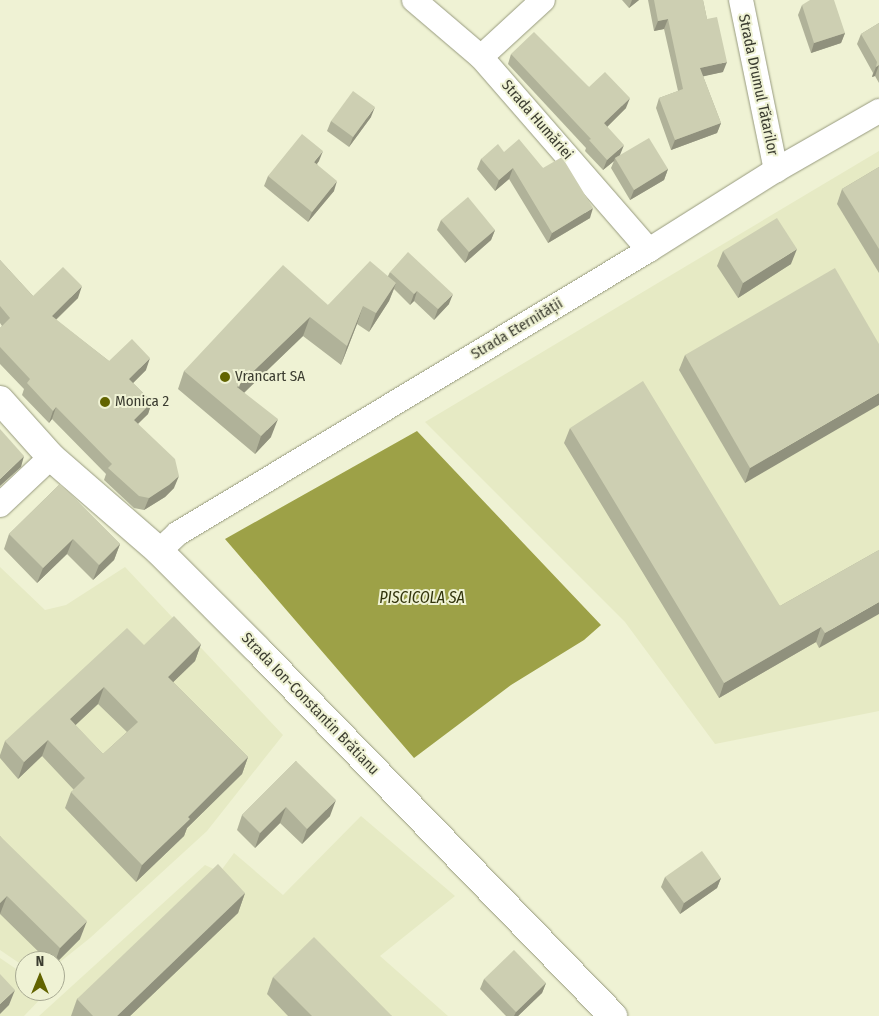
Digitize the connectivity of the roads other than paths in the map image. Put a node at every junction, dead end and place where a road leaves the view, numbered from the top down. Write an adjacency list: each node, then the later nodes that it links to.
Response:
1 (414, 0): 4 (street, Strada Humăriei)
2 (543, 0): 4 (street)
3 (740, 0): 6 (street, Strada Drumul Tătarilor)
4 (481, 57): 7 (street, Strada Humăriei)
5 (879, 111): 6 (street, Strada Eternității)
6 (776, 170): 7 (street, Strada Eternității)
7 (649, 250): 11 (street, Strada Eternității)
8 (0, 400): 9 (main road, Strada Ion-Constantin Brătianu)
9 (51, 457): 10 (street); 11 (main road, Strada Ion-Constantin Brătianu)
10 (0, 505)
11 (159, 551): 12 (main road, Strada Ion-Constantin Brătianu)
12 (613, 1016)

